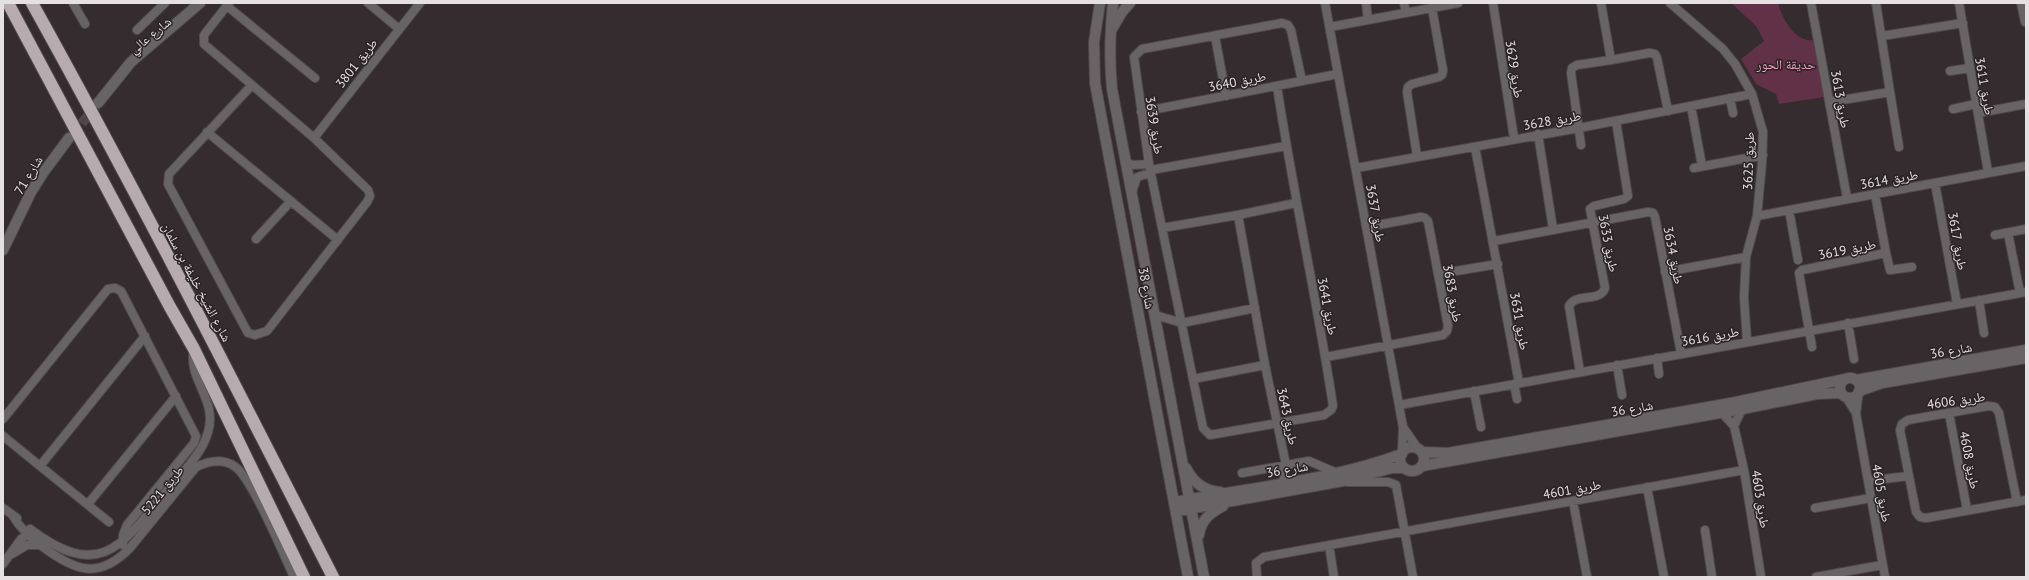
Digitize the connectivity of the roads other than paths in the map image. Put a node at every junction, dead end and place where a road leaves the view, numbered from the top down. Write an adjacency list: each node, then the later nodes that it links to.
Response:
1 (8, 3): 118 (highway)
2 (32, 3): 187 (highway, شارع الشيخ خليفة بن سلمان)
3 (73, 3): 29 (street)
4 (165, 3): 33 (street)
5 (200, 3): 39 (street, شارع عالي)
6 (207, 3): 39 (street, شارع عالي)
7 (368, 3): 32 (street)
8 (420, 3): 32 (street, طريق 3801)
9 (1100, 3): 171 (street, شارع 38)
10 (1113, 3): 34 (street, شارع 38)
11 (1130, 3): 34 (street)
12 (1325, 3): 31 (street, طريق 3637)
13 (1366, 3): 27 (street)
14 (1404, 3): 26 (street)
15 (1458, 3): 24 (street)
16 (1493, 3): 66 (street, طريق 3629)
17 (1601, 3): 37 (street)
18 (1670, 3): 47 (street, طريق 3625)
19 (1811, 3): 50 (street, طريق 3613)
20 (1876, 3): 36 (street)
21 (1959, 3): 28 (street, طريق 3611)
22 (2021, 3): 30 (street)
23 (228, 4): 42 (street); 44 (street)
24 (1445, 4): 25 (street)
25 (1432, 8): 26 (street); 72 (street)
26 (1406, 13): 27 (street)
27 (1368, 20): 31 (street)
28 (1963, 23): 36 (street); 38 (street, طريق 3611)
29 (85, 24)
30 (2026, 24)
31 (1330, 27): 41 (street, طريق 3637)
32 (398, 28): 65 (street, طريق 3801)
33 (137, 30)
34 (1109, 35): 73 (street, شارع 38)
35 (1215, 36): 43 (street, طريق 3639); 48 (street); 57 (street, طريق 3639)
36 (1882, 36): 46 (street)
37 (1611, 60): 56 (street); 61 (street)
38 (1970, 68): 40 (street); 52 (street, طريق 3611)
39 (126, 70): 51 (street, شارع عالي)
40 (1950, 71)
41 (1338, 74): 43 (street, طريق 3640); 75 (street, طريق 3637)
42 (315, 78)
43 (1302, 81): 45 (street, طريق 3640)
44 (252, 85): 62 (street); 65 (street)
45 (1277, 86): 48 (street, طريق 3640); 68 (street, طريق 3641)
46 (1890, 92): 50 (street); 70 (street)
47 (1752, 94): 49 (street, طريق 3628); 71 (street, طريق 3625)
48 (1226, 96): 57 (street, طريق 3640)
49 (1730, 98): 54 (street, طريق 3628); 58 (street)
50 (1830, 102): 81 (street, طريق 3613)
51 (98, 103)
52 (1976, 104): 55 (street); 59 (street, طريق 3611)
53 (2026, 104): 59 (street)
54 (1691, 106): 56 (street, طريق 3628); 71 (street)
55 (1953, 108)
56 (1668, 111): 60 (street, طريق 3628)
57 (1141, 112): 76 (street, طريق 3639)
58 (1733, 113)
59 (1978, 113): 77 (street, طريق 3611)
60 (1616, 121): 61 (street, طريق 3628); 87 (street, طريق 3633)
61 (1578, 128): 63 (street, طريق 3628); 67 (street)
62 (208, 132): 82 (street); 95 (street)
63 (1538, 134): 66 (street, طريق 3628); 90 (street)
64 (69, 138): 97 (street, شارع 71)
65 (314, 138): 95 (street)
66 (1514, 138): 69 (street, طريق 3628)
67 (1581, 144)
68 (1286, 146): 76 (street, طريق 3639); 83 (street, طريق 3641)
69 (1475, 147): 72 (street, طريق 3628); 96 (street, طريق 3631)
70 (1899, 147)
71 (1763, 155): 86 (street, طريق 3625)
72 (1417, 156): 75 (street, طريق 3628)
73 (1125, 160): 76 (street); 79 (street, شارع 38)
74 (2026, 166): 77 (street, طريق 3614)
75 (1356, 168): 88 (street, طريق 3637)
76 (1150, 169): 79 (street); 89 (street)
77 (1988, 172): 78 (street, طريق 3614)
78 (1935, 182): 80 (street, طريق 3614); 107 (street, طريق 3617)
79 (1131, 194): 109 (street, شارع 38)
80 (1875, 194): 81 (street, طريق 3614); 98 (street, طريق 3619)
81 (1847, 198): 84 (street, طريق 3614)
82 (291, 201): 94 (street); 95 (street)
83 (1296, 204): 85 (street); 121 (street, طريق 3641)
84 (1789, 210): 86 (street, طريق 3614); 100 (street)
85 (1238, 215): 89 (street); 108 (street, طريق 3643)
86 (1757, 216): 99 (street, طريق 3625)
87 (1593, 222): 90 (street, طريق 3634); 103 (street, طريق 3634); 127 (street, طريق 3633)
88 (1367, 227): 104 (street, طريق 3683); 116 (street, طريق 3637)
89 (1162, 228): 110 (street)
90 (1553, 229): 96 (street, طريق 3634)
91 (2026, 229): 92 (street)
92 (2008, 232): 93 (street); 105 (street)
93 (1995, 235)
94 (256, 239)
95 (338, 240)
96 (1494, 241): 101 (street, طريق 3631)
97 (3, 250)
98 (1886, 253): 102 (street); 112 (street, طريق 3619)
99 (1746, 257): 103 (street); 115 (street, طريق 3625)
100 (1798, 260)
101 (1498, 264): 104 (street); 132 (street, طريق 3631)
102 (1912, 266)
103 (1665, 272): 120 (street, طريق 3634)
104 (1438, 274): 116 (street, طريق 3683)
105 (2023, 293): 106 (street, طريق 3616)
106 (1979, 300): 107 (street, طريق 3616); 113 (street)
107 (1957, 304): 111 (street, طريق 3616)
108 (1255, 308): 110 (street); 125 (street, طريق 3643)
109 (1154, 315): 110 (street); 152 (street, شارع 38)
110 (1182, 323): 129 (street)
111 (1848, 323): 112 (street, طريق 3616); 124 (street)
112 (1809, 330): 115 (street, طريق 3616); 117 (street)
113 (1984, 333)
114 (145, 336): 137 (street); 144 (street); 153 (street)
115 (1748, 341): 120 (street, طريق 3616)
116 (1387, 346): 121 (street, طريق 3683); 139 (street, طريق 3637)
117 (1812, 347)
118 (194, 349): 181 (street, طريق 5221); 186 (highway)
119 (2026, 350): 131 (street, شارع 36)
120 (1681, 353): 122 (street, طريق 3616)
121 (1326, 357): 145 (street, طريق 3641)
122 (1657, 358): 126 (street, طريق 3616); 128 (street)
123 (2026, 358): 134 (street, شارع 36)
124 (1854, 359)
125 (1265, 365): 129 (street); 145 (street, طريق 3643)
126 (1617, 365): 127 (street, طريق 3616); 135 (street)
127 (1580, 372): 132 (street, طريق 3616)
128 (1659, 374)
129 (1193, 379): 145 (street, طريق 3641)
130 (1845, 379): 131 (street); 136 (street); 150 (street, شارع 36)
131 (1856, 380): 134 (street)
132 (1516, 383): 133 (street, طريق 3616); 138 (street, طريق 3631)
133 (1474, 391): 139 (street, طريق 3616); 146 (street)
134 (1859, 391): 136 (street); 143 (street, طريق 4605)
135 (1622, 395)
136 (1844, 395): 140 (street, شارع 36); 143 (street, طريق 4605)
137 (176, 396): 169 (street); 181 (street)
138 (1517, 399)
139 (1398, 406): 148 (street, طريق 3637)
140 (1742, 409): 141 (street, شارع 36); 147 (street)
141 (1722, 413): 147 (street, طريق 4603); 155 (street, شارع 36)
142 (1949, 413): 159 (street, طريق 4606); 168 (street, طريق 4606); 174 (street, طريق 4608)
143 (1856, 414): 161 (street, طريق 4605)
144 (3, 418)
145 (1277, 423): 154 (street, طريق 3643)
146 (1481, 426)
147 (1734, 426): 157 (street, طريق 4603)
148 (1403, 427): 150 (street, طريق 3637); 151 (street, طريق 3637)
149 (3, 436): 153 (street)
150 (1420, 451): 151 (street); 155 (street)
151 (1402, 454): 156 (street); 160 (street, شارع 36)
152 (1182, 462): 164 (street); 170 (street, شارع 38)
153 (40, 466): 169 (street)
154 (1286, 466): 158 (street); 160 (street, طريق 3643); 162 (street)
155 (1422, 466): 156 (street)
156 (1404, 468): 160 (street, شارع 36)
157 (1744, 470): 163 (street, طريق 4601); 196 (street, طريق 4603)
158 (1242, 472)
159 (1908, 476): 161 (street); 174 (street, طريق 4606)
160 (1340, 477): 162 (street, شارع 36); 164 (street, شارع 36); 177 (street)
161 (1868, 481): 165 (street, طريق 4605)
162 (1283, 484): 164 (street, شارع 36)
163 (1647, 487): 167 (street, طريق 4601); 194 (street)
164 (1230, 497): 170 (street, شارع 36); 179 (street)
165 (1871, 498): 173 (street); 184 (street, طريق 4605)
166 (2026, 500): 168 (street, طريق 4606)
167 (1573, 501): 177 (street, طريق 4601); 193 (street)
168 (2017, 502): 174 (street, طريق 4606)
169 (88, 504): 175 (street)
170 (1191, 504): 171 (street, شارع 36); 179 (street, شارع 38)
171 (1176, 507): 188 (street, شارع 38)
172 (3, 508): 178 (street, طريق 5221)
173 (1815, 508)
174 (1967, 510)
175 (109, 522)
176 (1705, 530): 195 (street)
177 (1405, 532): 182 (street, طريق 4601); 192 (street)
178 (30, 533): 180 (street, طريق 5221); 181 (street, طريق 5221); 183 (street)
179 (1198, 541): 189 (street, شارع 38)
180 (40, 545): 183 (street); 185 (street, طريق 5221)
181 (123, 545)
182 (1329, 545): 190 (street, طريق 4601); 191 (street)
183 (6, 561)
184 (1882, 565): 197 (street); 198 (street, طريق 4605)
185 (294, 577)
186 (304, 577)
187 (333, 577)
188 (1188, 577)
189 (1204, 577)
190 (1257, 577)
191 (1334, 577)
192 (1413, 577)
193 (1587, 577)
194 (1664, 577)
195 (1712, 577)
196 (1762, 577)
197 (1816, 577)
198 (1884, 577)

